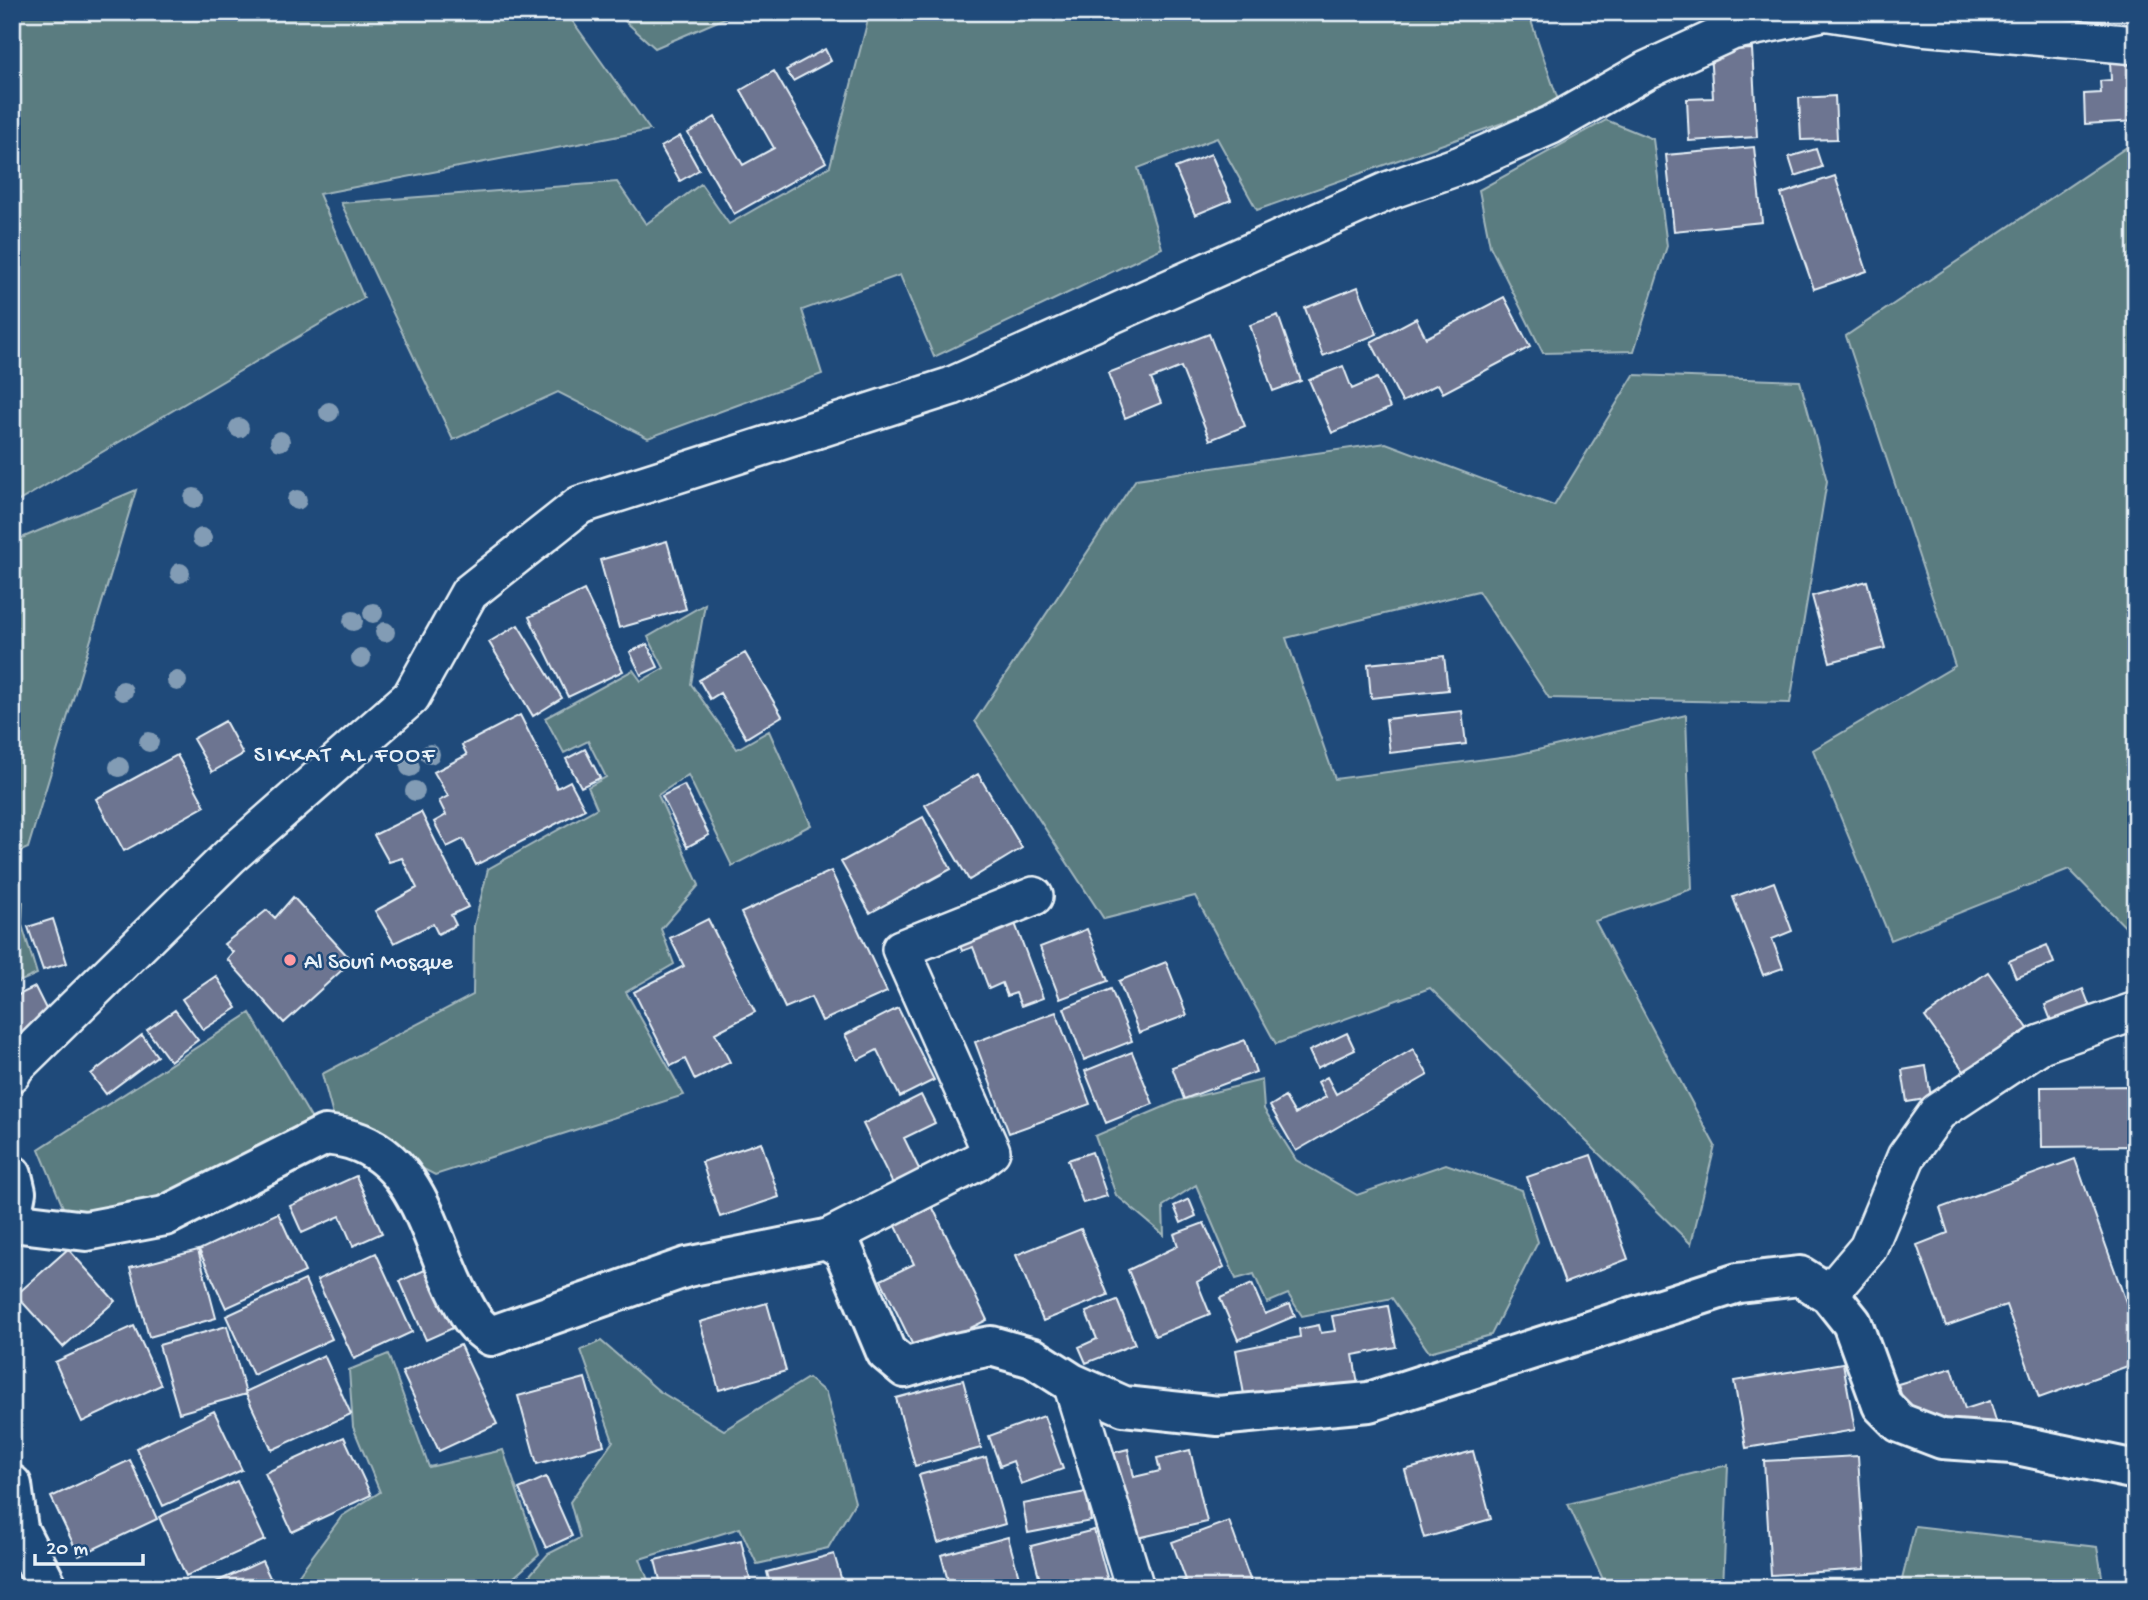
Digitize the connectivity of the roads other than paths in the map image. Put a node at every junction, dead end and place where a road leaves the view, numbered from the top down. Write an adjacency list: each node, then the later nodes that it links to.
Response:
1 (1823, 12): 6 (street)
2 (1829, 12): 3 (street)
3 (2136, 45)
4 (1034, 896): 10 (street)
5 (2136, 1011): 11 (street)
6 (12, 1073)
7 (12, 1175): 8 (street)
8 (12, 1213)
9 (12, 1222): 10 (street)
10 (826, 1239): 12 (street)
11 (1829, 1294): 12 (street); 13 (street)
12 (1072, 1383): 17 (street)
13 (2136, 1470)
14 (12, 1485): 15 (street)
15 (15, 1531): 16 (street)
16 (48, 1588)
17 (1135, 1588)

